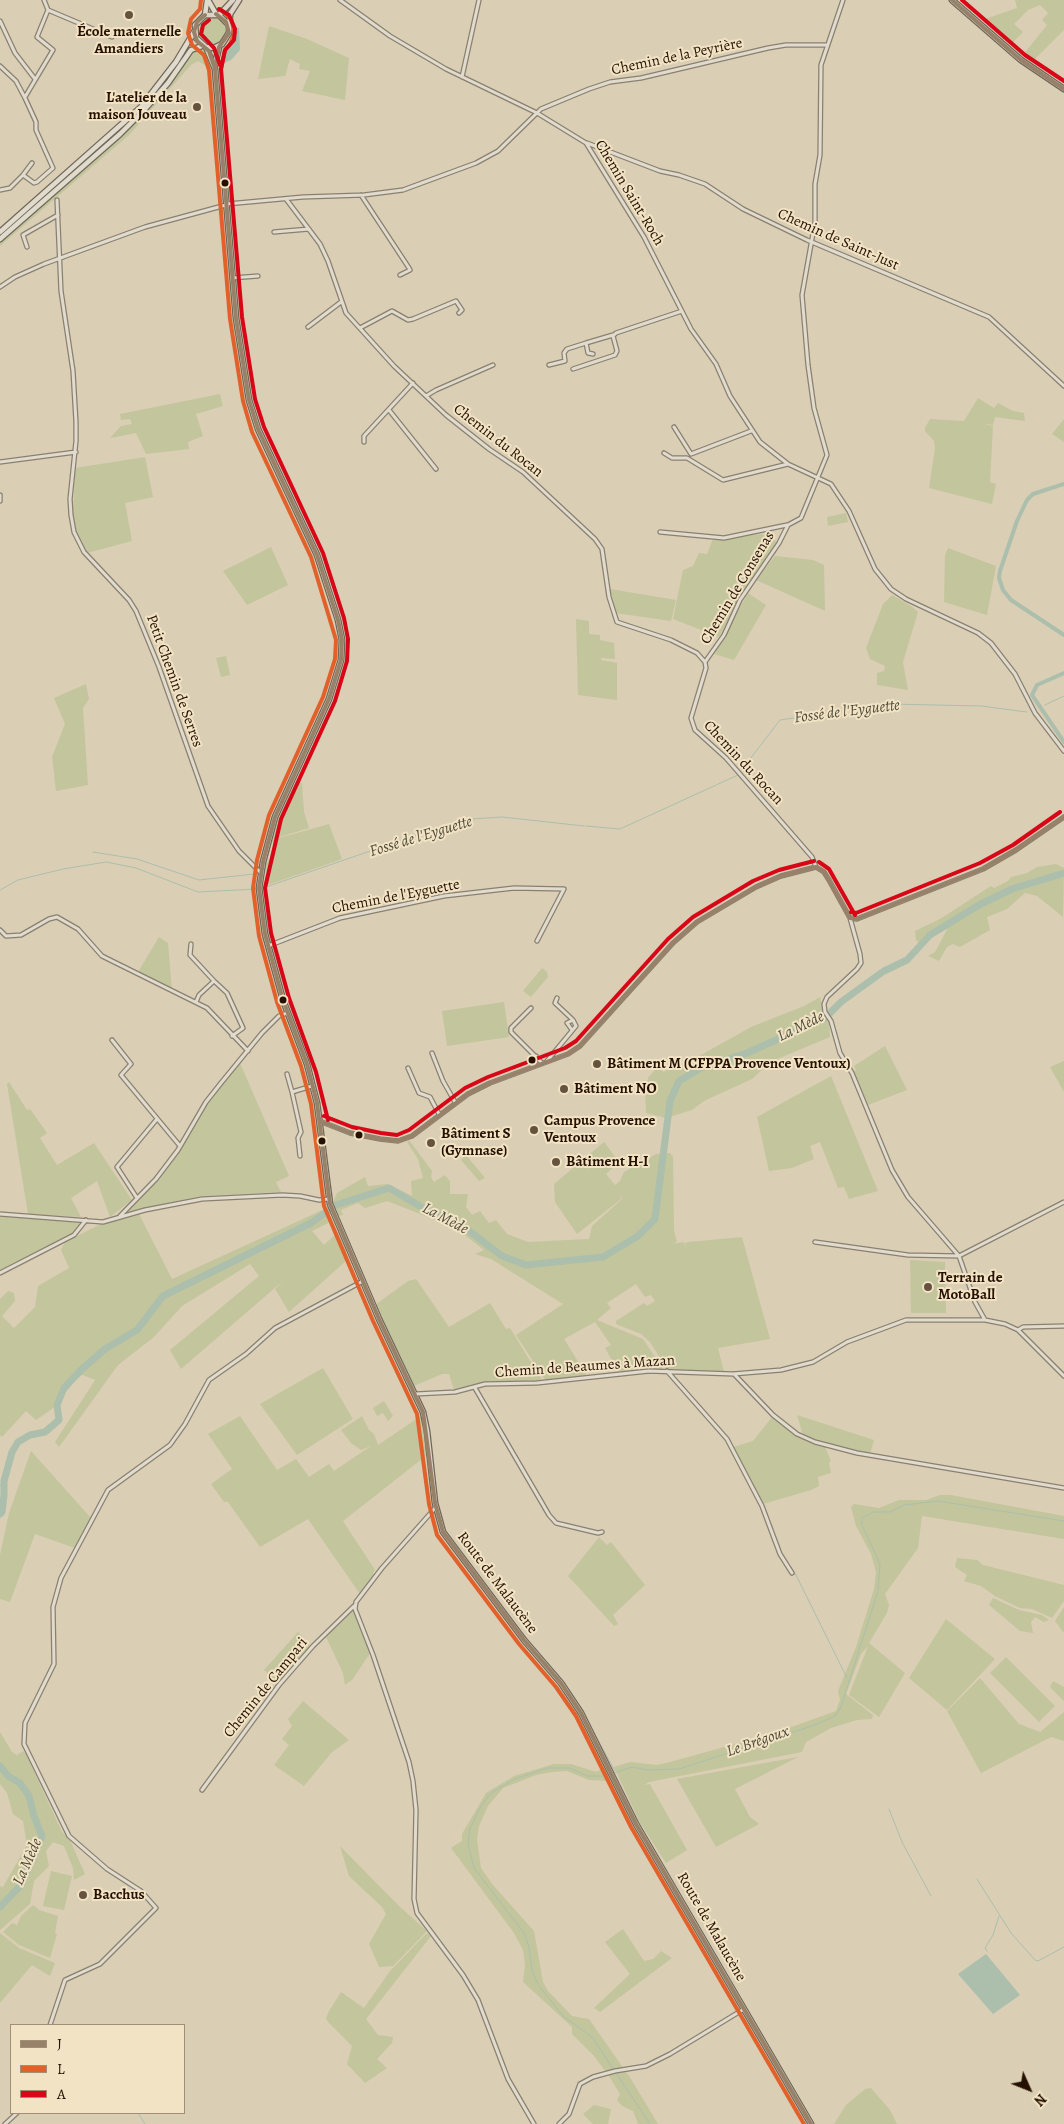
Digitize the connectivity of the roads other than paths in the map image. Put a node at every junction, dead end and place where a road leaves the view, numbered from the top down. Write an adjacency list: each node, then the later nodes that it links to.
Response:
1 (44, 0): 9 (street)
2 (208, 0): 10 (main road); 11 (main road)
3 (233, 0): 11 (main road)
4 (239, 0): 13 (main road)
5 (340, 0): 21 (street, Chemin Saint-Roch)
6 (479, 0): 21 (street)
7 (842, 0): 17 (street, Chemin de Consenas)
8 (952, 0): 23 (main road)
9 (48, 10): 15 (street); 22 (street)
10 (205, 15): 11 (main road); 14 (main road)
11 (218, 15): 13 (main road)
12 (0, 21): 22 (street)
13 (228, 24): 18 (main road)
14 (194, 32): 16 (main road); 36 (main road)
15 (112, 37)
16 (204, 46): 18 (main road); 20 (main road); 38 (main road)
17 (827, 46): 25 (street, Chemin de la Peyrière); 39 (street, Chemin de Consenas)
18 (219, 47): 20 (main road)
19 (0, 66): 24 (street)
20 (215, 69): 33 (main road)
21 (462, 77): 25 (street, Chemin Saint-Roch)
22 (36, 80): 24 (street)
23 (1064, 89)
24 (25, 98): 28 (street)
25 (537, 113): 26 (street, Chemin Saint-Roch); 30 (street, Chemin de la Peyrière)
26 (586, 143): 39 (street, Chemin de Saint-Just); 47 (street, Chemin Saint-Roch)
27 (32, 162): 28 (street)
28 (23, 175): 29 (street)
29 (0, 190)
30 (360, 195): 31 (street, Chemin de la Peyrière); 42 (street)
31 (286, 199): 33 (street, Chemin de la Peyrière); 35 (street, Chemin du Rocan)
32 (57, 200): 34 (street, Petit Chemin de Serres)
33 (227, 204): 41 (street, Chemin de la Peyrière); 44 (main road)
34 (58, 216): 40 (street); 41 (street, Petit Chemin de Serres)
35 (309, 228): 37 (street); 46 (street, Chemin du Rocan)
36 (0, 232)
37 (274, 232)
38 (0, 239)
39 (811, 240): 58 (street, Chemin de Saint-Just); 69 (street, Chemin de Consenas)
40 (27, 247)
41 (61, 259): 45 (street, Chemin de la Peyrière); 64 (street, Petit Chemin de Serres)
42 (400, 275)
43 (258, 276): 44 (street)
44 (232, 278): 78 (main road)
45 (0, 287)
46 (342, 302): 49 (street); 50 (street, Chemin du Rocan)
47 (682, 311): 51 (street); 62 (street, Chemin Saint-Roch)
48 (459, 313): 50 (street)
49 (308, 327)
50 (360, 328): 57 (street, Chemin du Rocan)
51 (614, 334): 52 (street); 56 (street)
52 (586, 343): 53 (street); 54 (street)
53 (593, 354)
54 (549, 365)
55 (493, 366): 59 (street)
56 (573, 370)
57 (413, 383): 59 (street, Chemin du Rocan); 60 (street)
58 (1064, 386)
59 (426, 396): 74 (street, Chemin du Rocan)
60 (389, 410): 63 (street); 68 (street)
61 (674, 426): 62 (street)
62 (751, 430): 67 (street, Chemin Saint-Roch)
63 (364, 442)
64 (76, 452): 66 (street); 78 (street, Petit Chemin de Serres)
65 (664, 453): 67 (street)
66 (0, 462)
67 (788, 464): 69 (street, Chemin Saint-Roch)
68 (436, 469)
69 (818, 476): 72 (street, Chemin de Consenas); 75 (street, Chemin Saint-Roch)
70 (0, 495): 71 (street)
71 (0, 500)
72 (788, 525): 73 (street); 74 (street, Chemin de Consenas)
73 (660, 532)
74 (705, 662): 77 (street, Chemin du Rocan)
75 (1064, 751)
76 (1064, 817): 79 (street)
77 (816, 867): 79 (street, Chemin du Rocan); 96 (street)
78 (261, 873): 83 (main road)
79 (850, 918): 116 (street, Chemin du Rocan)
80 (0, 930): 86 (street)
81 (536, 941): 83 (street, Chemin de l'Eyguette)
82 (191, 944): 84 (street)
83 (268, 946): 88 (main road)
84 (214, 982): 86 (street); 91 (street)
85 (557, 998): 89 (street)
86 (196, 1002): 91 (street)
87 (531, 1008): 95 (street)
88 (287, 1013): 93 (street); 101 (main road)
89 (573, 1020): 90 (street); 90 (street)
90 (572, 1030): 96 (street)
91 (232, 1036): 93 (street)
92 (112, 1040): 105 (street)
93 (248, 1052): 107 (street)
94 (432, 1053): 103 (street)
95 (536, 1056): 97 (street); 98 (street)
96 (547, 1062): 97 (street)
97 (542, 1063): 98 (street)
98 (532, 1067): 103 (street)
99 (408, 1068): 104 (street)
100 (287, 1074): 102 (street)
101 (313, 1086): 102 (street); 106 (main road)
102 (292, 1092): 108 (street)
103 (455, 1102): 104 (street)
104 (439, 1114): 106 (street)
105 (157, 1119): 107 (street); 109 (street)
106 (322, 1122): 110 (main road)
107 (180, 1146): 109 (street)
108 (300, 1156)
109 (137, 1198): 113 (street)
110 (330, 1201): 113 (street); 118 (main road, Route de Malaucène)
111 (1064, 1202): 116 (street)
112 (0, 1214): 114 (street)
113 (119, 1216): 114 (street)
114 (86, 1220): 117 (street)
115 (815, 1242): 116 (street)
116 (959, 1256): 119 (street)
117 (0, 1273)
118 (363, 1281): 126 (main road, Route de Malaucène); 134 (street)
119 (985, 1320): 121 (street); 123 (street, Chemin de Beaumes à Mazan)
120 (1064, 1326): 121 (street)
121 (1018, 1330): 124 (street)
122 (667, 1371): 123 (street, Chemin de Beaumes à Mazan); 125 (street, Chemin de Beaumes à Mazan); 130 (street)
123 (733, 1374): 127 (street)
124 (1064, 1376)
125 (475, 1388): 126 (street, Chemin de Beaumes à Mazan); 129 (street)
126 (416, 1394): 128 (main road, Route de Malaucène)
127 (1064, 1488)
128 (436, 1507): 131 (street, Chemin de Campari); 133 (main road, Route de Malaucène)
129 (602, 1532)
130 (792, 1572)
131 (354, 1606): 132 (street, Chemin de Campari); 137 (street)
132 (202, 1790)
133 (744, 2009): 138 (street); 139 (main road, Route de Malaucène)
134 (50, 2024)
135 (16, 2114): 136 (street)
136 (4, 2124)
137 (534, 2124)
138 (559, 2124)
139 (811, 2124)

